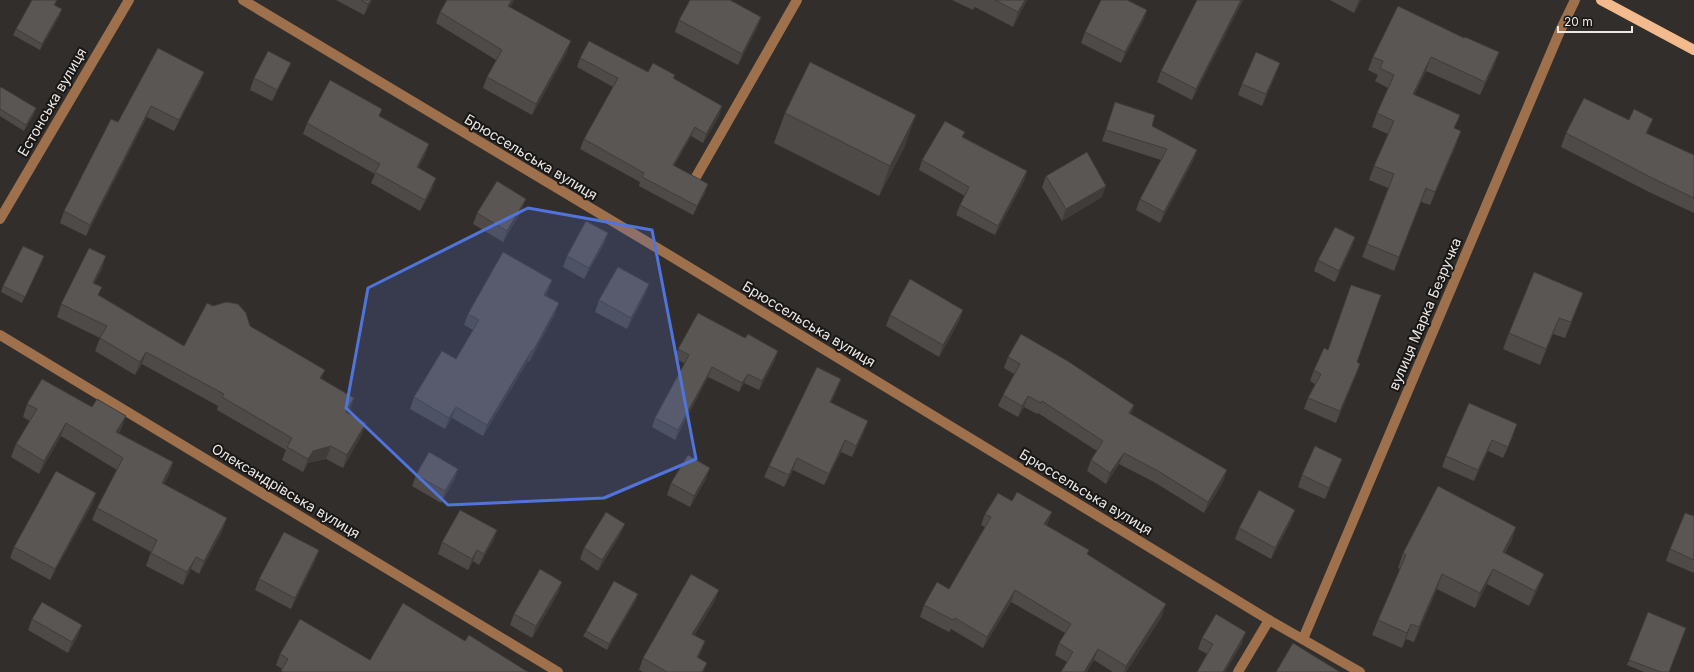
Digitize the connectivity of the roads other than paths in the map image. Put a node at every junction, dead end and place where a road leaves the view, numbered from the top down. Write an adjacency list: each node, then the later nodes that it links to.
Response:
1 (129, 0): 8 (street, Естонська вулиця)
2 (243, 0): 10 (street, Брюссельська вулиця)
3 (797, 0): 7 (street)
4 (1575, 0): 11 (street, вулиця Марка Безручка)
5 (1601, 0): 6 (main road)
6 (1694, 50)
7 (696, 177)
8 (0, 219)
9 (0, 335): 12 (street, Олександрівська вулиця)
10 (1269, 620): 11 (street, Брюссельська вулиця); 13 (street)
11 (1303, 639): 14 (street, Брюссельська вулиця)
12 (558, 672)
13 (1238, 672)
14 (1360, 672)

